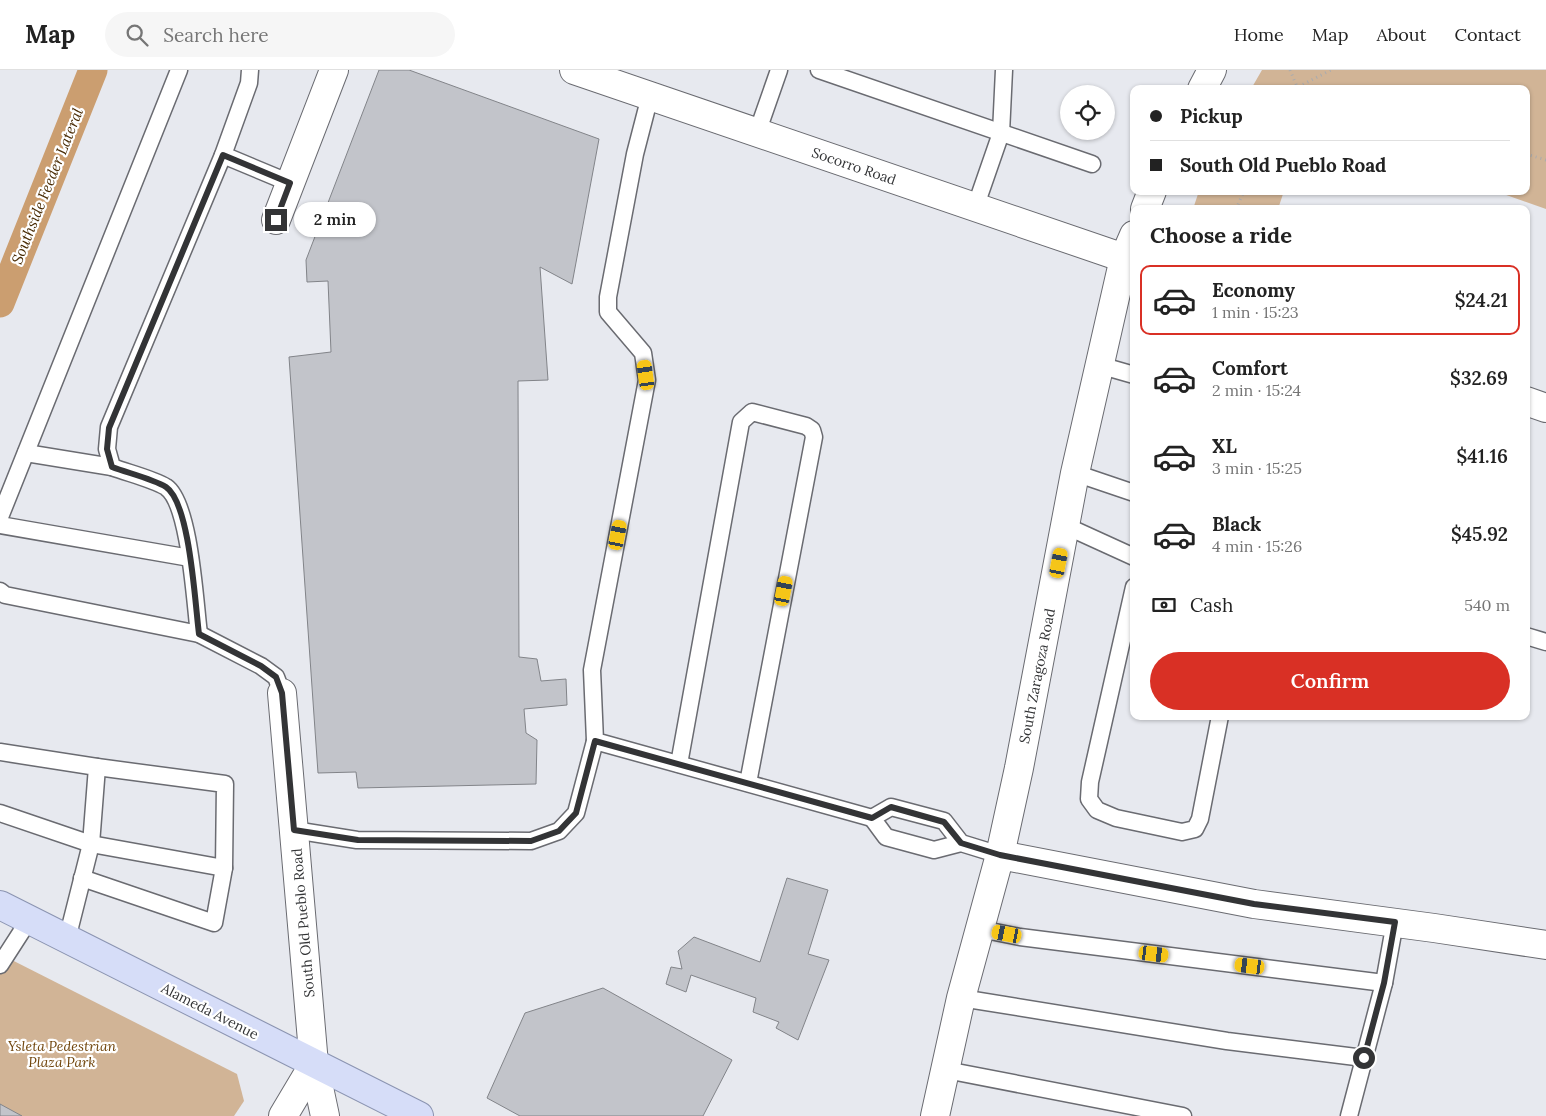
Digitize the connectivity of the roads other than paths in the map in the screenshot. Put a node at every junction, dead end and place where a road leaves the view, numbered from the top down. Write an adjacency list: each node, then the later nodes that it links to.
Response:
1 (179, 70): 24 (lane)
2 (250, 70): 14 (lane)
3 (334, 70): 16 (main road)
4 (574, 70): 9 (main road, Socorro Road)
5 (779, 70): 12 (lane)
6 (819, 70): 13 (lane)
7 (1004, 70): 13 (lane)
8 (1212, 70): 10 (main road)
9 (616, 77): 11 (main road, Socorro Road)
10 (1204, 85)
11 (650, 96): 12 (main road, Socorro Road); 40 (lane)
12 (757, 133): 17 (main road, Socorro Road)
13 (1001, 133): 15 (lane); 17 (lane)
14 (223, 155): 16 (lane); 25 (lane)
15 (1092, 164)
16 (290, 183): 18 (main road)
17 (975, 208): 19 (main road, Socorro Road)
18 (276, 220)
19 (1130, 252): 20 (main road, South Zaragoza Road)
20 (1099, 365): 21 (lane); 26 (main road, South Zaragoza Road)
21 (1130, 374)
22 (1530, 402): 23 (main road)
23 (1546, 408)
24 (26, 452): 25 (lane); 28 (lane)
25 (112, 467): 32 (lane)
26 (1075, 473): 27 (lane); 30 (main road, South Zaragoza Road)
27 (1130, 491)
28 (0, 517)
29 (0, 525): 32 (lane)
30 (1066, 526): 31 (lane); 50 (main road, South Zaragoza Road)
31 (1130, 555)
32 (190, 558): 35 (lane)
33 (0, 591): 35 (lane)
34 (1130, 605): 39 (lane)
35 (199, 634): 38 (lane)
36 (1530, 637): 37 (lane)
37 (1546, 642)
38 (282, 693): 47 (main road, South Old Pueblo Road)
39 (1219, 720)
40 (595, 741): 42 (lane); 47 (lane)
41 (0, 752): 43 (lane)
42 (679, 764): 44 (lane); 44 (lane)
43 (97, 767): 49 (lane); 51 (lane)
44 (748, 783): 46 (lane)
45 (0, 813): 49 (lane)
46 (872, 818): 48 (lane); 48 (lane)
47 (294, 830): 63 (main road, South Old Pueblo Road)
48 (961, 843): 50 (lane)
49 (91, 844): 51 (lane); 52 (lane)
50 (1000, 855): 55 (main road); 56 (main road, South Zaragoza Road)
51 (224, 868): 52 (lane)
52 (82, 878): 57 (lane)
53 (0, 905): 54 (main road, Alameda Avenue)
54 (29, 920): 57 (main road, Alameda Avenue); 59 (lane)
55 (1395, 922): 58 (main road); 60 (lane)
56 (980, 929): 60 (lane); 61 (main road, South Zaragoza Road)
57 (67, 939): 63 (main road, Alameda Avenue)
58 (1546, 945)
59 (0, 965)
60 (1384, 983): 62 (lane)
61 (961, 998): 62 (lane); 64 (main road, South Zaragoza Road)
62 (1364, 1058): 70 (lane)
63 (314, 1064): 65 (main road); 66 (main road, South Old Pueblo Road); 67 (main road, Alameda Avenue)
64 (946, 1070): 68 (main road, South Zaragoza Road); 69 (lane)
65 (283, 1116)
66 (325, 1116)
67 (419, 1116)
68 (935, 1116)
69 (1183, 1116)
70 (1349, 1116)

